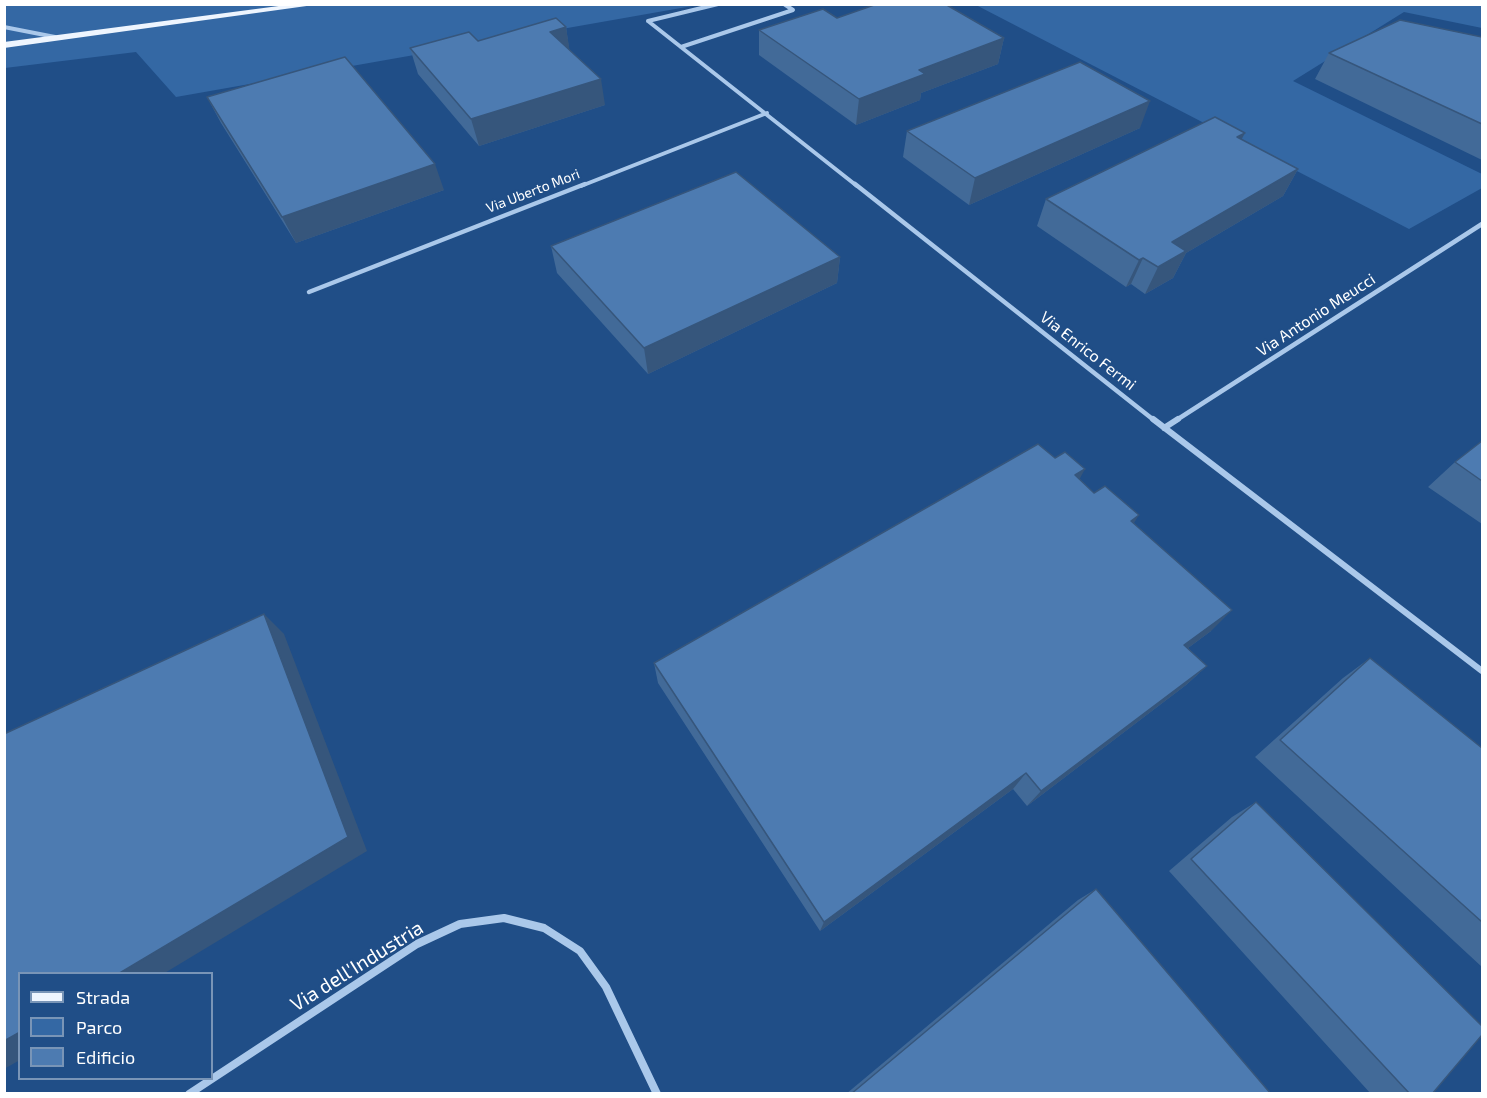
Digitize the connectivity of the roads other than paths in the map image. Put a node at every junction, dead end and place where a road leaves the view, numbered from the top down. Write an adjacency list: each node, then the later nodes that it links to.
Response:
1 (316, 4): 5 (main road)
2 (718, 4): 7 (street, Via Enrico Fermi)
3 (784, 4): 7 (street)
4 (4, 27): 5 (street)
5 (61, 38): 6 (main road)
6 (4, 45)
7 (681, 46): 8 (street, Via Enrico Fermi)
8 (767, 113): 10 (street, Via Uberto Mori); 11 (street, Via Enrico Fermi)
9 (1482, 224): 11 (street, Via Antonio Meucci)
10 (309, 292)
11 (1164, 428): 12 (street, Via Enrico Fermi)
12 (1482, 671)
13 (213, 1078): 16 (street, Via dell'Industria)
14 (210, 1080): 15 (street, Via dell'Industria)
15 (189, 1094)
16 (657, 1094)

